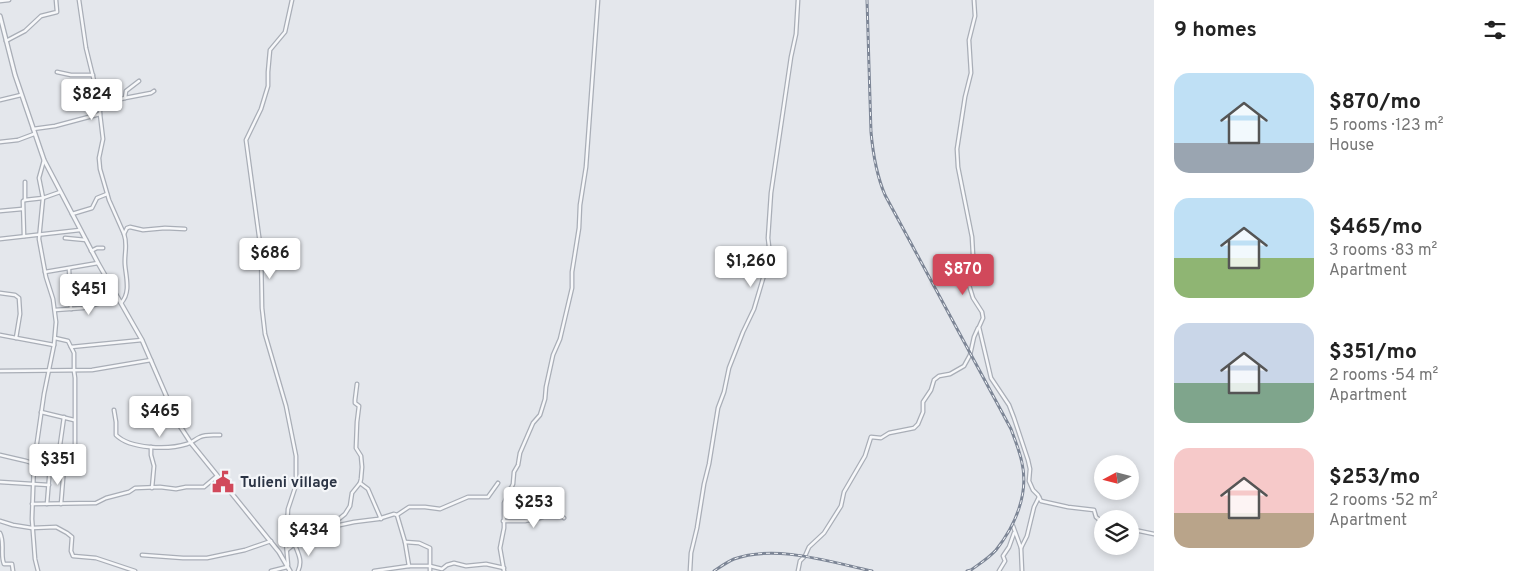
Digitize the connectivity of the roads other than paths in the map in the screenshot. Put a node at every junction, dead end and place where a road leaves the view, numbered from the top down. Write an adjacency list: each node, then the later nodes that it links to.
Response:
1 (9, 0): 8 (street)
2 (56, 0): 10 (street)
3 (78, 0): 12 (street)
4 (292, 0): 100 (street)
5 (598, 0): 81 (street)
6 (798, 0): 118 (street)
7 (974, 0): 50 (street)
8 (0, 1)
9 (0, 16): 10 (street)
10 (6, 41): 15 (street)
11 (57, 72): 12 (street)
12 (93, 75): 18 (street)
13 (139, 81): 16 (street)
14 (154, 91): 16 (street)
15 (21, 95): 17 (street); 20 (street)
16 (125, 98): 18 (street)
17 (0, 100)
18 (100, 104): 19 (street)
19 (100, 114): 20 (street); 26 (street)
20 (33, 129): 21 (street)
21 (34, 134): 22 (street); 23 (street)
22 (0, 142)
23 (44, 160): 25 (street); 27 (street)
24 (25, 182): 28 (street)
25 (60, 192): 27 (street); 31 (street)
26 (107, 194): 31 (street); 35 (street)
27 (43, 198): 28 (street); 34 (street)
28 (24, 200): 29 (street)
29 (22, 209): 30 (street); 36 (street)
30 (0, 211)
31 (72, 214): 33 (street)
32 (185, 229): 35 (street)
33 (80, 230): 34 (street); 39 (street)
34 (39, 234): 36 (street); 44 (street)
35 (124, 234): 47 (street)
36 (24, 236): 38 (street)
37 (65, 238): 39 (street)
38 (0, 239)
39 (86, 240): 41 (street)
40 (103, 248): 41 (street)
41 (92, 251): 42 (street)
42 (98, 263): 43 (street); 46 (street)
43 (70, 269): 44 (street); 48 (street)
44 (45, 272): 49 (street)
45 (0, 293): 52 (street)
46 (118, 298): 47 (street); 48 (street)
47 (121, 303): 54 (street)
48 (71, 309): 49 (street)
49 (55, 310): 53 (street)
50 (979, 327): 82 (street); 119 (street)
51 (0, 335): 52 (street)
52 (16, 338): 55 (street)
53 (55, 338): 55 (street); 56 (street)
54 (142, 340): 56 (street); 57 (street)
55 (54, 345): 59 (street)
56 (71, 346): 60 (street)
57 (151, 360): 60 (street); 67 (street)
58 (0, 371): 59 (street)
59 (48, 371): 60 (street); 63 (street)
60 (74, 371): 65 (street)
61 (358, 384): 77 (street)
62 (114, 410): 68 (street)
63 (42, 412): 64 (street); 70 (street)
64 (64, 418): 65 (street); 72 (street)
65 (74, 420): 73 (street)
66 (220, 434): 67 (street)
67 (191, 443): 68 (street); 74 (street)
68 (151, 447): 80 (street)
69 (0, 456): 70 (street)
70 (34, 463): 71 (street); 76 (street)
71 (50, 466): 72 (street); 79 (street)
72 (57, 466): 73 (street)
73 (64, 467): 85 (street)
74 (217, 476): 80 (street); 98 (street)
75 (0, 482): 76 (street)
76 (33, 483): 79 (street); 83 (street)
77 (360, 483): 88 (street); 93 (street)
78 (498, 483): 87 (street)
79 (49, 484): 84 (street)
80 (152, 488): 85 (street)
81 (510, 489): 90 (street); 90 (street)
82 (1039, 497): 86 (street); 102 (street)
83 (32, 504): 84 (street); 92 (street)
84 (47, 504): 85 (street)
85 (61, 504)
86 (1094, 512)
87 (397, 515): 88 (street); 99 (street)
88 (380, 518): 93 (street)
89 (0, 521): 92 (street)
90 (503, 521): 110 (street)
91 (1012, 526): 96 (street)
92 (32, 528): 112 (street); 113 (street)
93 (332, 528): 101 (street)
94 (1139, 531): 97 (street)
95 (0, 533): 106 (street)
96 (1014, 533): 102 (street); 120 (street)
97 (1154, 534)
98 (271, 541): 104 (street); 109 (street)
99 (405, 542): 107 (street); 108 (street)
100 (286, 543): 101 (street); 103 (street)
101 (294, 543): 103 (street); 115 (street)
102 (1021, 548): 121 (street)
103 (287, 550): 109 (street)
104 (142, 555)
105 (0, 564): 106 (street)
106 (4, 564): 111 (street)
107 (409, 566): 108 (street); 116 (street)
108 (430, 566): 110 (street); 117 (street)
109 (289, 568): 114 (street)
110 (504, 569)
111 (13, 571)
112 (38, 571)
113 (135, 571)
114 (271, 571)
115 (298, 571)
116 (374, 571)
117 (430, 571)
118 (690, 571)
119 (798, 571)
120 (999, 571)
121 (1022, 571)

